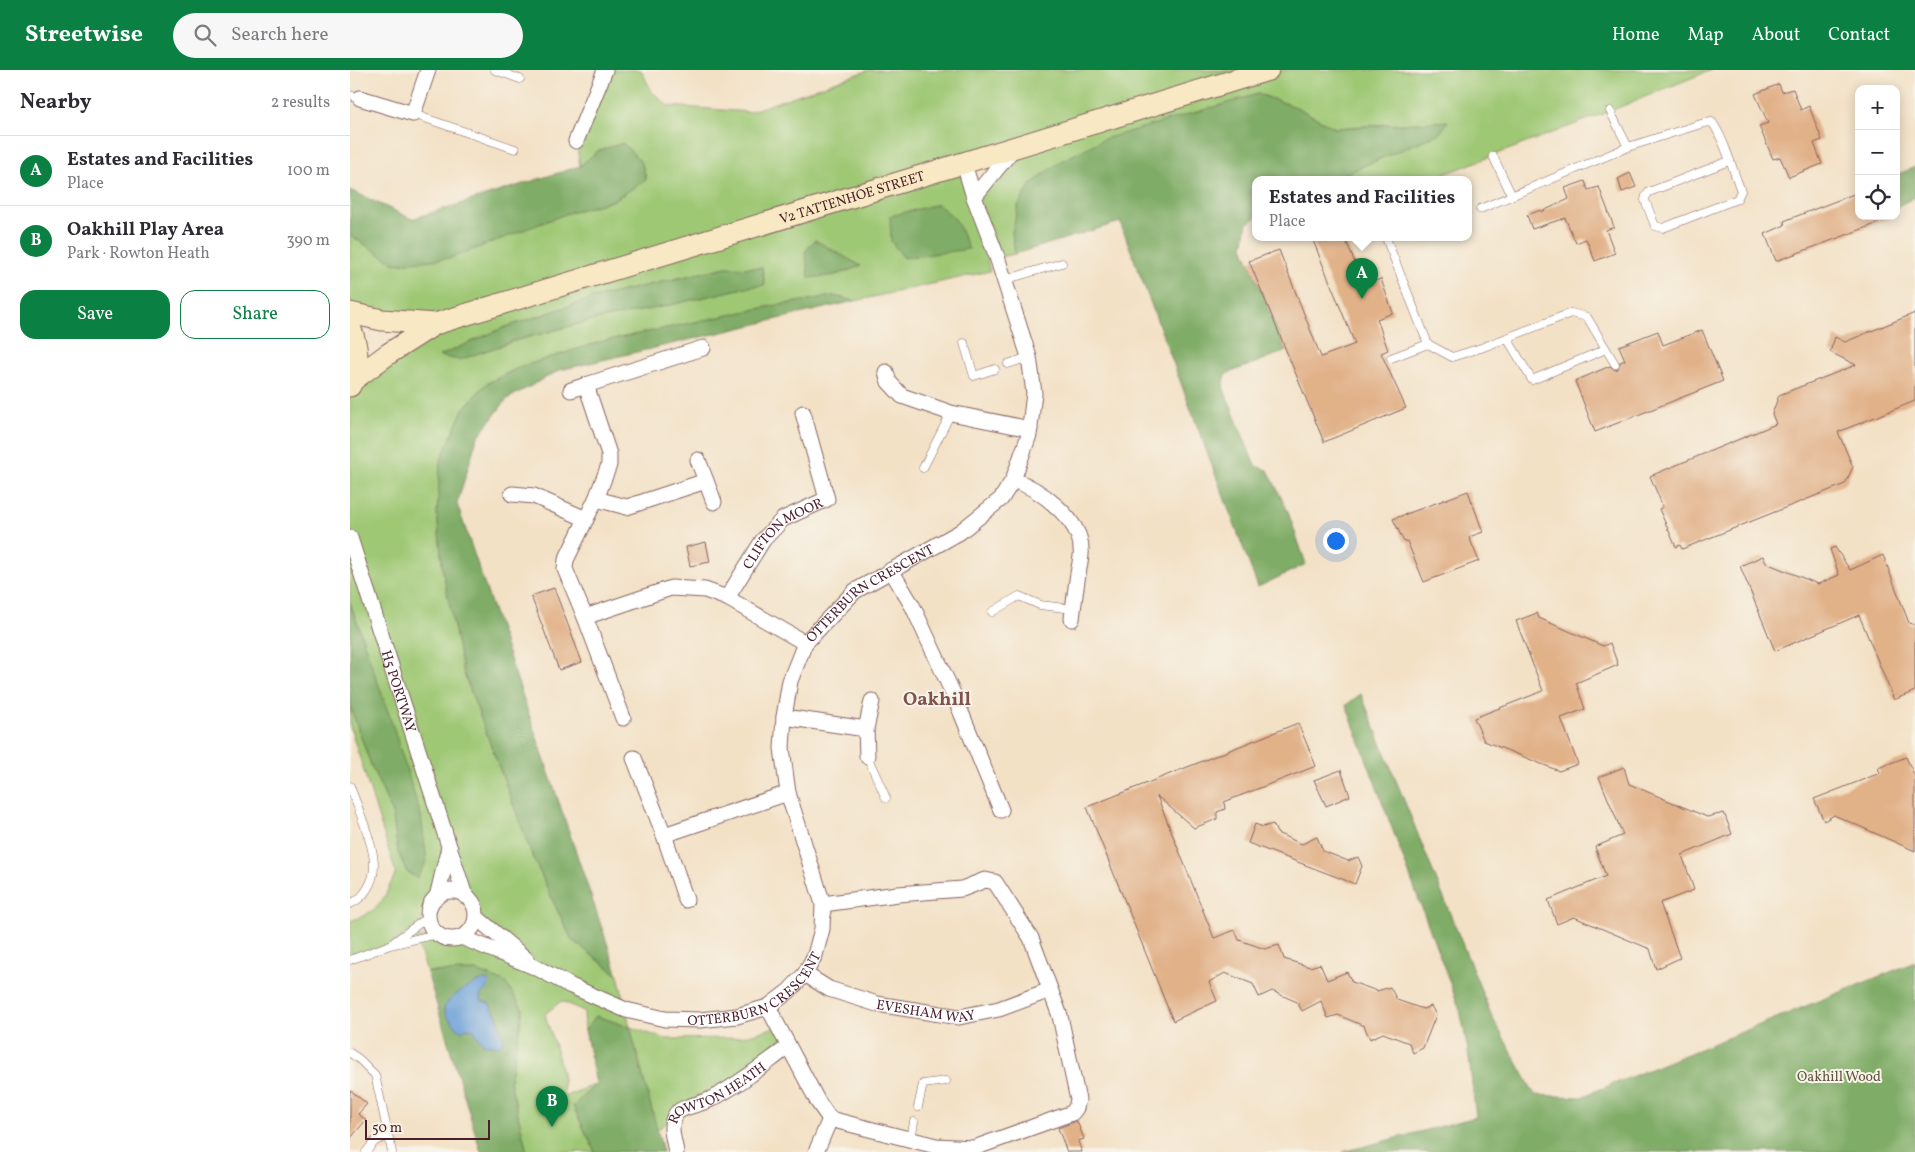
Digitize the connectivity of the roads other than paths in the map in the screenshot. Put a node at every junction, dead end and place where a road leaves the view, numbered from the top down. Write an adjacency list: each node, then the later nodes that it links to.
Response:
1 (428, 70): 8 (street)
2 (495, 70): 5 (lane)
3 (606, 70): 9 (street)
4 (1268, 70): 11 (street, V2 TATTENHOE STREET)
5 (520, 79)
6 (355, 97): 8 (street)
7 (1610, 111): 10 (lane)
8 (413, 114): 12 (lane)
9 (576, 142)
10 (1628, 147): 14 (lane); 16 (lane)
11 (1013, 148): 15 (street, V2 TATTENHOE STREET); 17 (street)
12 (515, 149)
13 (1493, 156): 16 (lane)
14 (1729, 160): 14 (lane)
15 (964, 164): 17 (street, OTTERBURN CRESCENT); 23 (street, V2 TATTENHOE STREET)
16 (1512, 194): 18 (lane)
17 (974, 197): 21 (street, OTTERBURN CRESCENT)
18 (1480, 209)
19 (1387, 241): 27 (lane)
20 (1062, 263): 21 (lane)
21 (1004, 280): 30 (street, OTTERBURN CRESCENT)
22 (350, 313): 23 (street, V2 TATTENHOE STREET)
23 (436, 324): 36 (street, V2 TATTENHOE STREET)
24 (350, 326): 36 (street)
25 (1507, 338): 27 (lane); 29 (lane); 29 (lane)
26 (964, 343): 34 (lane)
27 (1428, 344): 31 (lane)
28 (703, 348): 37 (street)
29 (1606, 349): 33 (lane)
30 (1029, 357): 32 (lane); 41 (street, OTTERBURN CRESCENT)
31 (1391, 358)
32 (1008, 364)
33 (1615, 364)
34 (995, 369)
35 (886, 372): 40 (street)
36 (352, 383)
37 (586, 385): 38 (street); 47 (street)
38 (572, 390)
39 (803, 413): 52 (street, CLIFTON MOOR)
40 (951, 413): 41 (street); 43 (lane)
41 (1030, 429): 44 (street, OTTERBURN CRESCENT)
42 (698, 460): 45 (street)
43 (922, 468)
44 (1013, 480): 51 (street, OTTERBURN CRESCENT); 54 (street)
45 (706, 481): 47 (street); 48 (street)
46 (512, 494): 49 (street)
47 (596, 499): 49 (street)
48 (714, 502)
49 (586, 519): 55 (street)
50 (352, 544): 68 (street, H5 PORTWAY)
51 (891, 570): 56 (street, OTTERBURN CRESCENT); 66 (street)
52 (727, 598): 55 (street); 56 (street)
53 (992, 612): 54 (lane)
54 (1072, 614)
55 (585, 617): 59 (street)
56 (805, 642): 58 (street, OTTERBURN CRESCENT)
57 (872, 701): 60 (street)
58 (784, 716): 60 (street); 64 (street, OTTERBURN CRESCENT)
59 (623, 718)
60 (866, 728): 61 (street)
61 (867, 756): 65 (lane)
62 (634, 758): 67 (street)
63 (350, 786): 72 (lane)
64 (788, 792): 67 (street); 73 (street, OTTERBURN CRESCENT)
65 (886, 798)
66 (1001, 810)
67 (664, 834): 71 (street)
68 (449, 846): 69 (street, H5 PORTWAY); 70 (street)
69 (465, 896): 70 (street); 75 (street)
70 (437, 897): 74 (street)
71 (686, 900)
72 (350, 904)
73 (823, 904): 81 (street, OTTERBURN CRESCENT); 82 (street)
74 (428, 917): 76 (street); 78 (lane)
75 (476, 917): 77 (street); 80 (street, OTTERBURN CRESCENT)
76 (437, 934): 77 (street); 78 (lane)
77 (461, 937): 80 (street, OTTERBURN CRESCENT)
78 (390, 945): 79 (lane)
79 (350, 960)
80 (536, 968): 83 (street, OTTERBURN CRESCENT)
81 (805, 974): 82 (street, EVESHAM WAY); 83 (street, OTTERBURN CRESCENT)
82 (1050, 990): 92 (street)
83 (768, 1007): 84 (street)
84 (788, 1047): 88 (street); 95 (street, ROWTON HEATH)
85 (350, 1053): 90 (lane)
86 (946, 1081): 87 (lane)
87 (918, 1107)
88 (830, 1119): 91 (street); 96 (street)
89 (914, 1122): 91 (lane)
90 (388, 1136): 93 (lane); 94 (lane)
91 (911, 1139): 92 (street)
92 (934, 1149)
93 (366, 1152)
94 (392, 1152)
95 (676, 1152)
96 (816, 1152)

